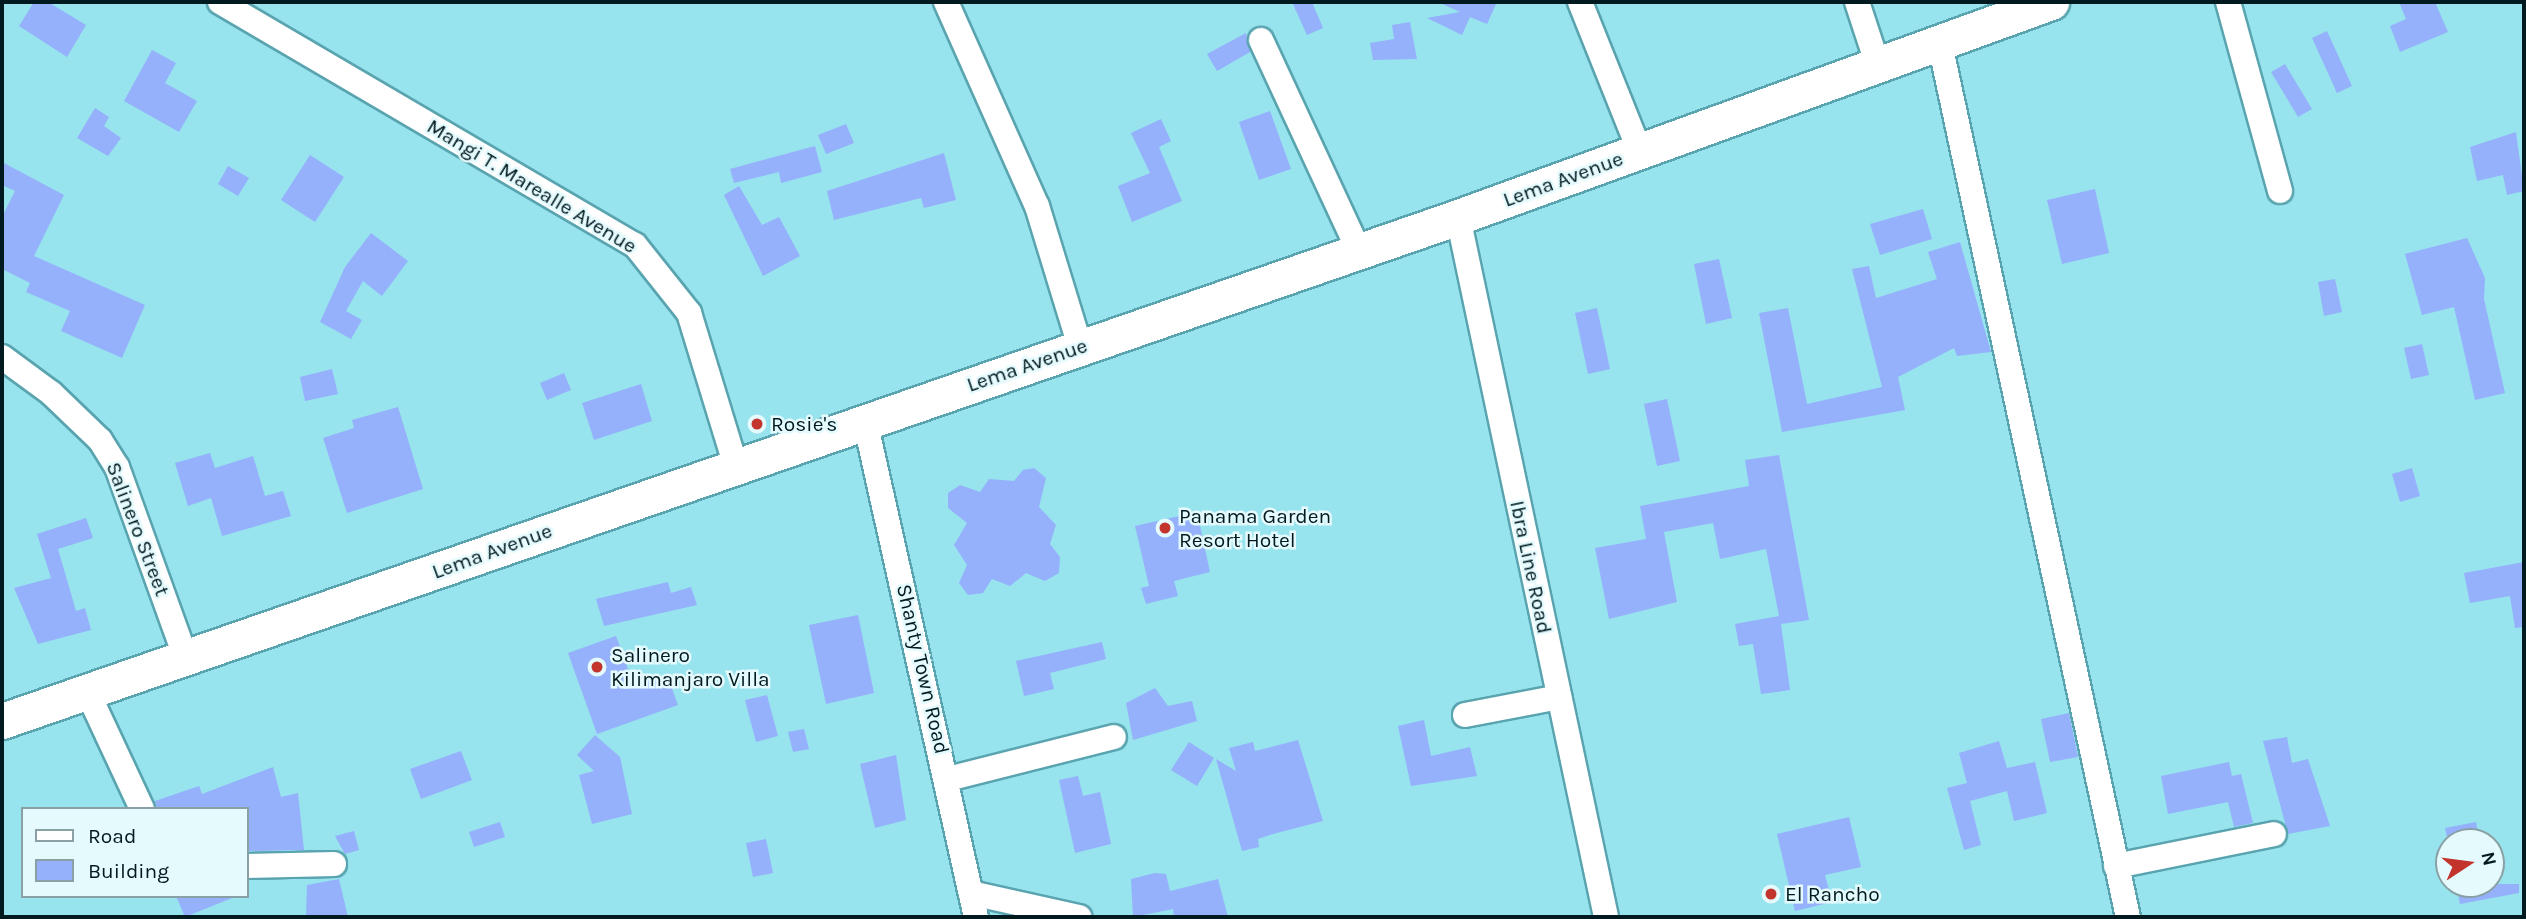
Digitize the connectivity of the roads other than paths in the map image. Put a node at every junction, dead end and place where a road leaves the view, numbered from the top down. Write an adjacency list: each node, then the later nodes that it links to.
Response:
1 (220, 2): 17 (street, Mangi T. Marealle Avenue)
2 (946, 2): 14 (street)
3 (1580, 2): 10 (street)
4 (1857, 2): 9 (street)
5 (2228, 2): 11 (street)
6 (2037, 4): 8 (main road, Lema Avenue)
7 (1261, 40): 13 (street)
8 (1940, 44): 9 (main road, Lema Avenue); 29 (street)
9 (1878, 66): 10 (main road, Lema Avenue)
10 (1640, 152): 12 (main road, Lema Avenue)
11 (2280, 191)
12 (1458, 217): 13 (main road, Lema Avenue); 20 (street, Ibra Line Road)
13 (1358, 249): 14 (main road, Lema Avenue)
14 (1080, 346): 16 (main road, Lema Avenue)
15 (2, 357): 18 (street, Salinero Street)
16 (866, 421): 17 (main road, Lema Avenue); 24 (street, Shanty Town Road)
17 (735, 463): 18 (main road, Lema Avenue)
18 (187, 661): 19 (main road, Lema Avenue)
19 (87, 691): 22 (main road, Lema Avenue); 25 (street)
20 (1559, 696): 21 (street); 32 (street, Ibra Line Road)
21 (1465, 715)
22 (2, 721)
23 (1114, 737): 24 (street)
24 (948, 779): 30 (street, Shanty Town Road)
25 (141, 807)
26 (2274, 834): 29 (street)
27 (334, 864): 28 (street)
28 (248, 866)
29 (2116, 866): 33 (street)
30 (974, 905): 31 (street)
31 (1079, 917)
32 (1606, 917)
33 (2128, 917)

